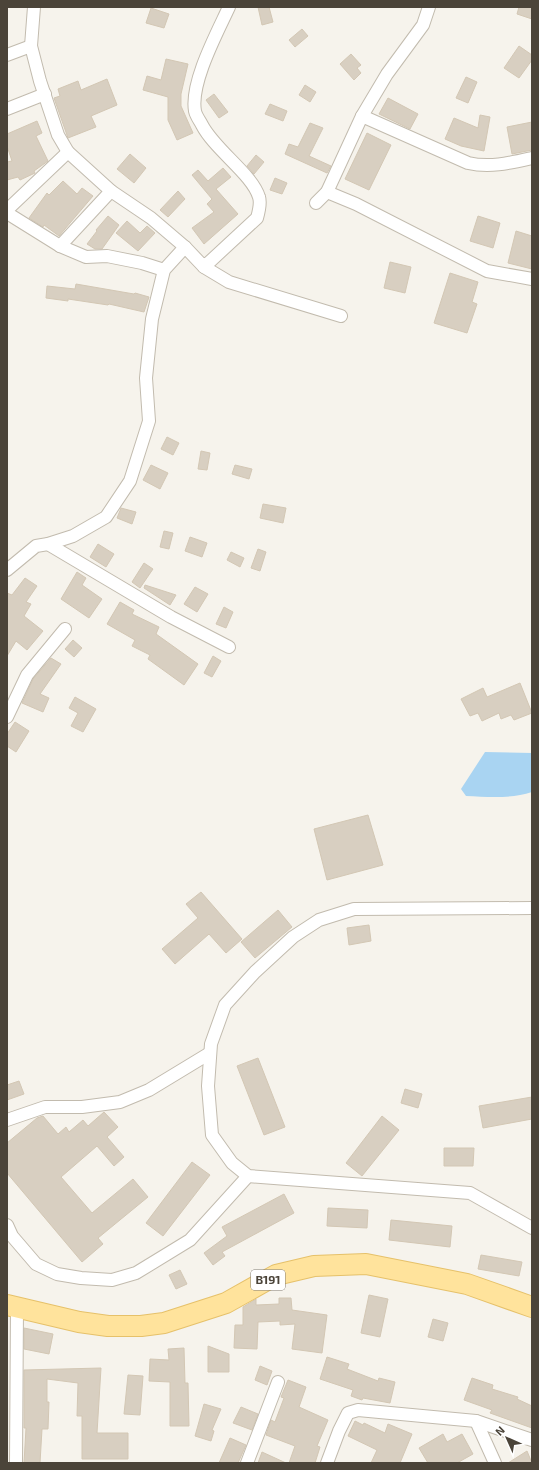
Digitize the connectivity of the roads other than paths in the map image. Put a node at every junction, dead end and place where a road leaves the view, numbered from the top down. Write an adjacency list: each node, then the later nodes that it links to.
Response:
1 (34, 7): 4 (street)
2 (229, 7): 17 (street)
3 (429, 7): 8 (street)
4 (31, 46): 5 (street); 6 (street)
5 (7, 55)
6 (45, 94): 7 (street); 9 (street)
7 (7, 109)
8 (362, 116): 10 (street); 12 (street)
9 (68, 152): 11 (street); 14 (street)
10 (532, 158)
11 (112, 191): 15 (street); 16 (street)
12 (327, 192): 13 (street); 19 (street)
13 (316, 203)
14 (7, 212): 15 (street)
15 (60, 246): 18 (street)
16 (185, 247): 17 (street); 18 (street)
17 (204, 267): 20 (street)
18 (164, 270): 21 (street)
19 (532, 280)
20 (341, 316)
21 (48, 544): 22 (street); 24 (street)
22 (7, 570)
23 (66, 629): 25 (street)
24 (229, 647)
25 (7, 717)
26 (532, 908): 27 (street)
27 (210, 1053): 28 (street); 29 (street)
28 (7, 1120)
29 (248, 1176): 30 (street); 31 (street)
30 (7, 1225)
31 (532, 1228)
32 (12, 1306): 33 (main road, B191); 37 (street)
33 (532, 1307)
34 (278, 1382): 38 (street)
35 (476, 1421): 36 (street); 39 (street); 40 (street)
36 (532, 1440)
37 (16, 1463)
38 (247, 1463)
39 (327, 1463)
40 (495, 1463)

